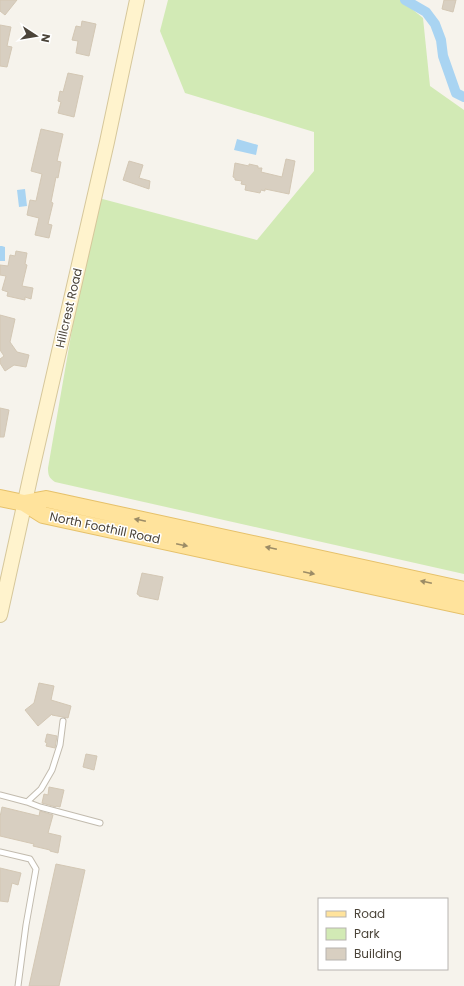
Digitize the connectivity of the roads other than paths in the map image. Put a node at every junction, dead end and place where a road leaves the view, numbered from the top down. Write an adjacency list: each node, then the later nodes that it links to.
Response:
1 (137, 0): 3 (street, Hillcrest Road)
2 (0, 498): 3 (main road)
3 (24, 503): 4 (main road, North Foothill Road, one-way to 3); 5 (main road, North Foothill Road, one-way to 5); 6 (street, Hillcrest Road)
4 (464, 590)
5 (464, 606)
6 (0, 615)
7 (63, 721): 9 (lane)
8 (0, 795): 9 (lane)
9 (27, 802): 10 (lane)
10 (100, 823)
11 (0, 852): 12 (lane)
12 (18, 986)

